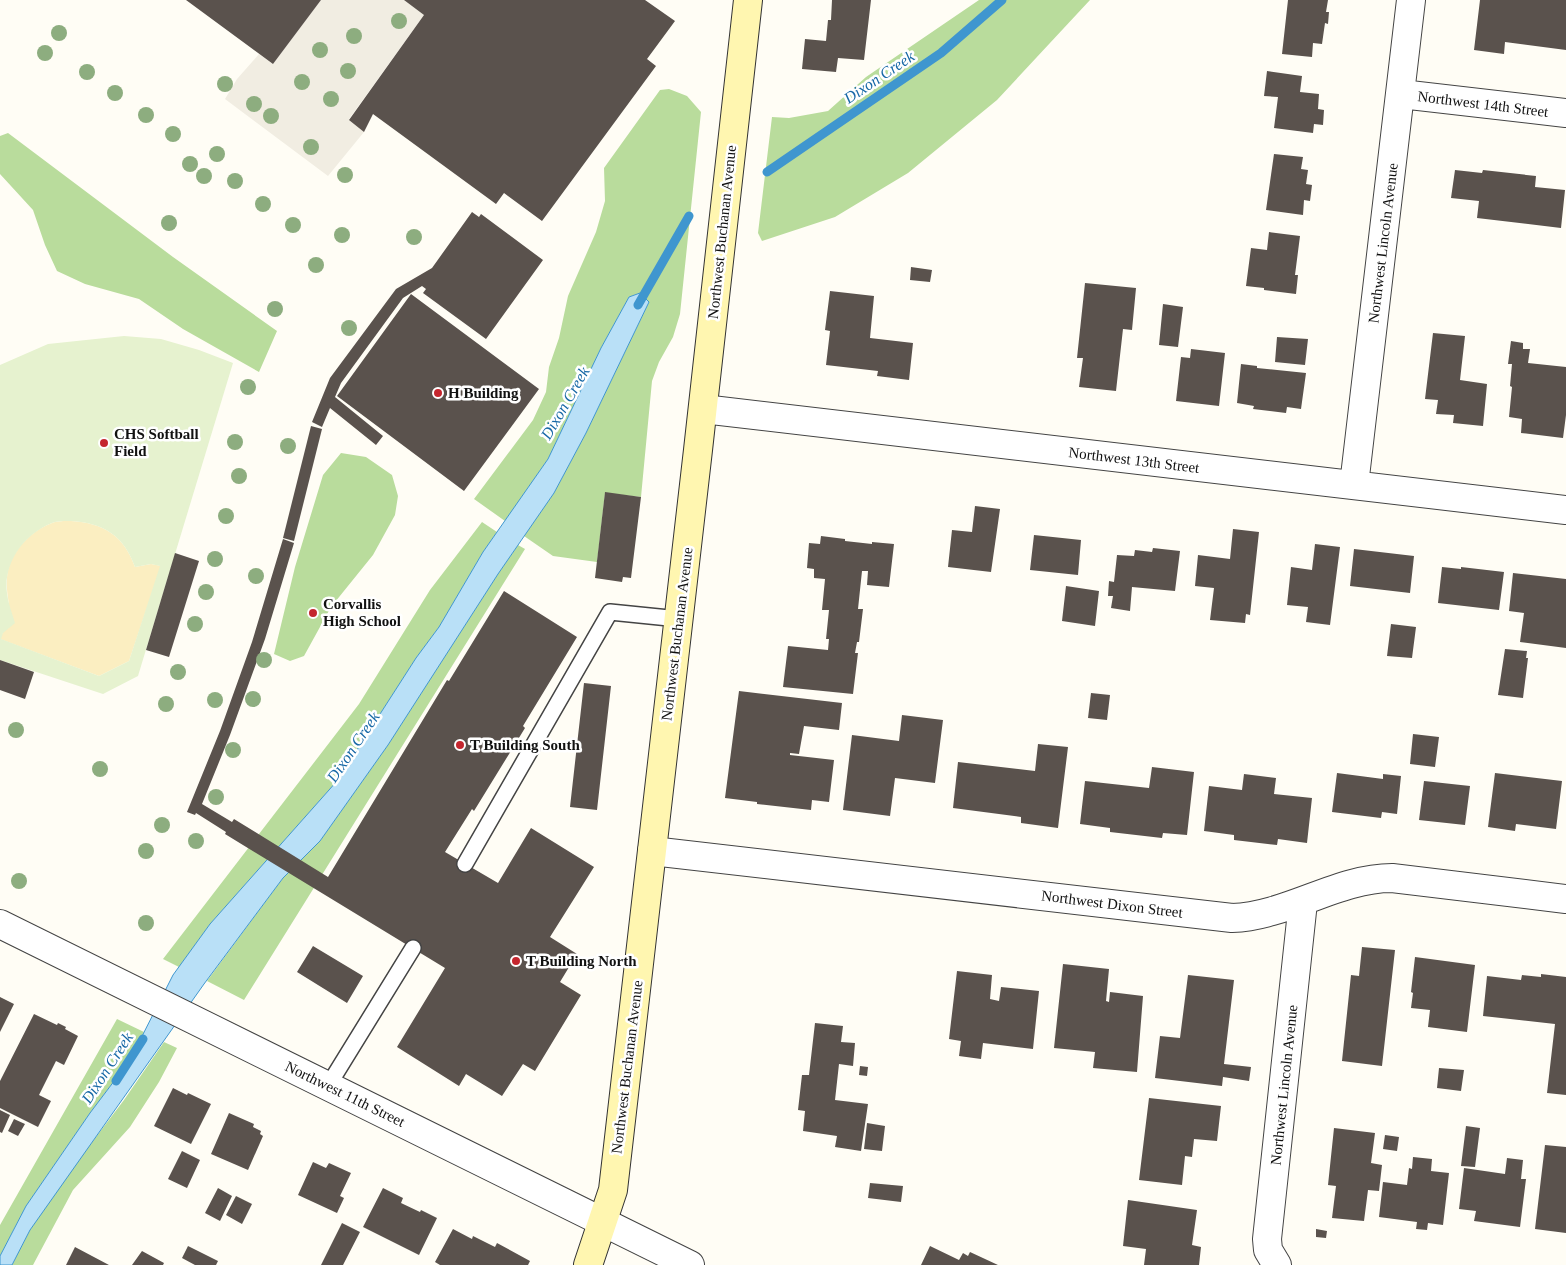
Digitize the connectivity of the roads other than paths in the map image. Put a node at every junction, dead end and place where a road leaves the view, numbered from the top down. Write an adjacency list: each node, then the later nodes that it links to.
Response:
1 (748, 0): 5 (street, Northwest Buchanan Avenue)
2 (1411, 0): 3 (street, Northwest Lincoln Avenue)
3 (1401, 94): 4 (street, Northwest 14th Street); 6 (street, Northwest Lincoln Avenue)
4 (1566, 113)
5 (703, 409): 6 (street, Northwest 13th Street); 8 (street, Northwest Buchanan Avenue)
6 (1354, 485): 7 (street, Northwest 13th Street)
7 (1566, 510)
8 (679, 619): 9 (street, Northwest Buchanan Avenue); 10 (lane)
9 (652, 851): 12 (street, Northwest Dixon Street); 16 (street, Northwest Buchanan Avenue)
10 (465, 864)
11 (1566, 900): 12 (street, Northwest Dixon Street)
12 (1303, 902): 19 (street, Northwest Lincoln Avenue)
13 (0, 924): 15 (street, Northwest 11th Street)
14 (413, 948): 15 (lane)
15 (328, 1086): 16 (street, Northwest 11th Street)
16 (603, 1222): 17 (street, Northwest Buchanan Avenue); 18 (street, Northwest 11th Street)
17 (588, 1265)
18 (690, 1265)
19 (1277, 1265)

